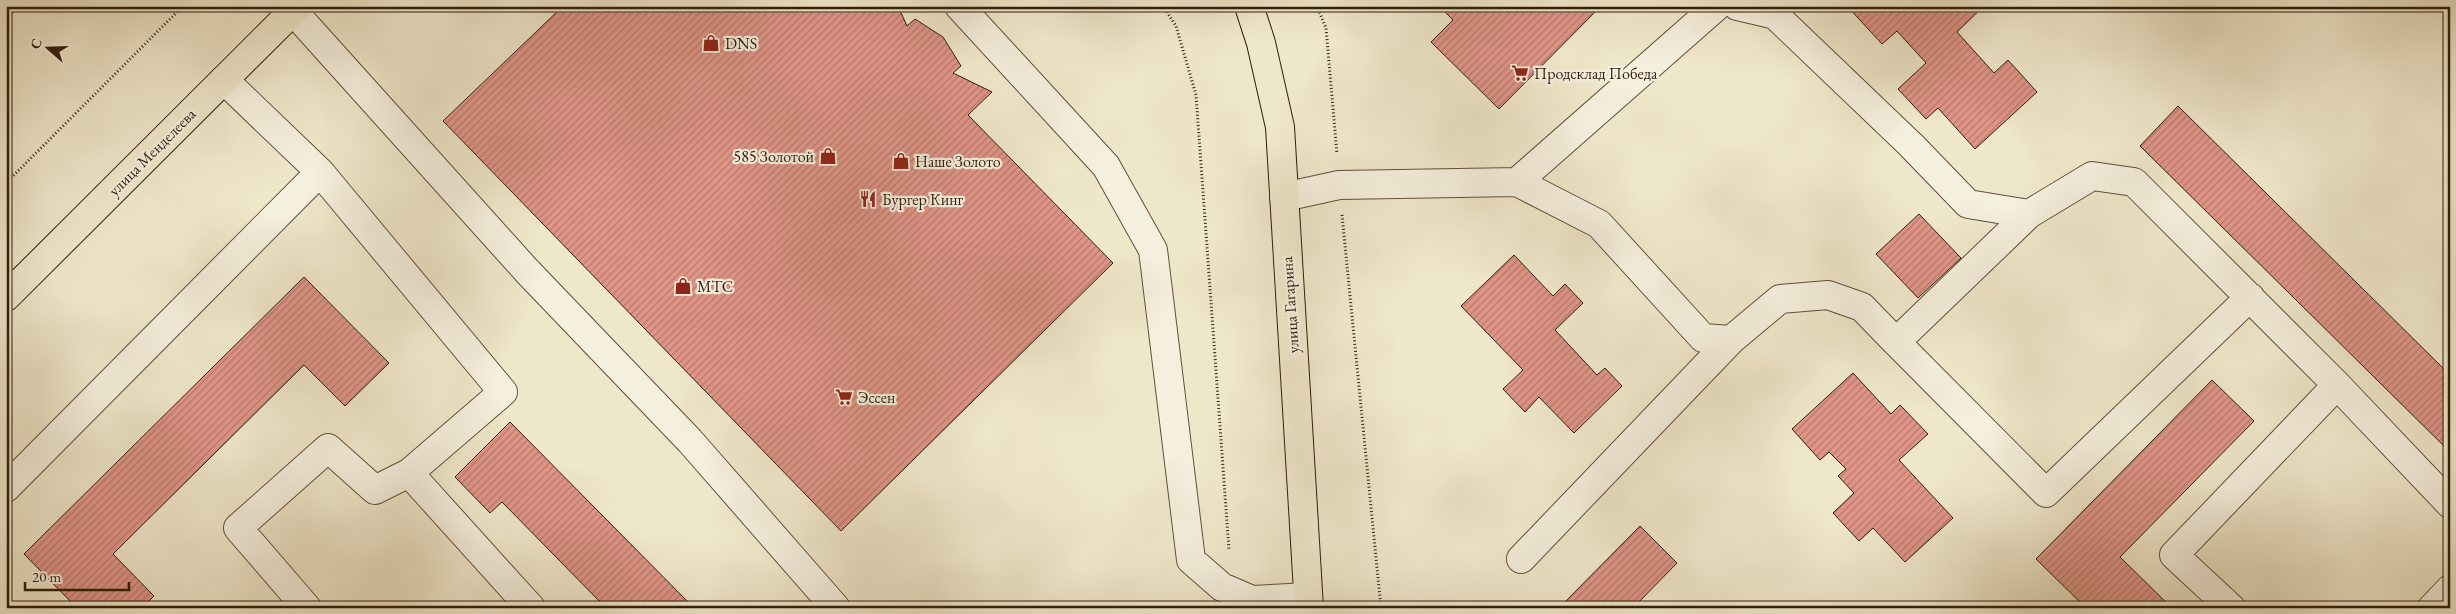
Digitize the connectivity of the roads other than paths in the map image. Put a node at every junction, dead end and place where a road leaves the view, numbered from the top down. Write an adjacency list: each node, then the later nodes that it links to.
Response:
1 (959, 6): 21 (lane)
2 (1249, 6): 9 (main road, улица Гагарина)
3 (1717, 6): 8 (lane)
4 (1736, 6): 10 (lane)
5 (295, 9): 6 (main road, улица Менделеева); 24 (lane)
6 (224, 80): 7 (lane); 12 (main road, улица Менделеева)
7 (320, 172): 16 (lane); 17 (lane)
8 (1517, 182): 9 (lane); 13 (lane)
9 (1284, 197): 21 (main road, улица Гагарина)
10 (2029, 214): 11 (lane); 14 (lane)
11 (2250, 296): 14 (lane); 15 (lane)
12 (6, 297)
13 (1731, 340): 14 (lane); 19 (lane)
14 (1896, 342)
15 (2337, 385): 18 (lane); 25 (lane)
16 (409, 473): 22 (lane); 23 (lane)
17 (6, 488)
18 (2450, 504)
19 (1521, 559)
20 (2450, 589): 26 (lane)
21 (1308, 602)
22 (307, 608)
23 (531, 608)
24 (836, 608)
25 (2231, 608)
26 (2432, 608)

